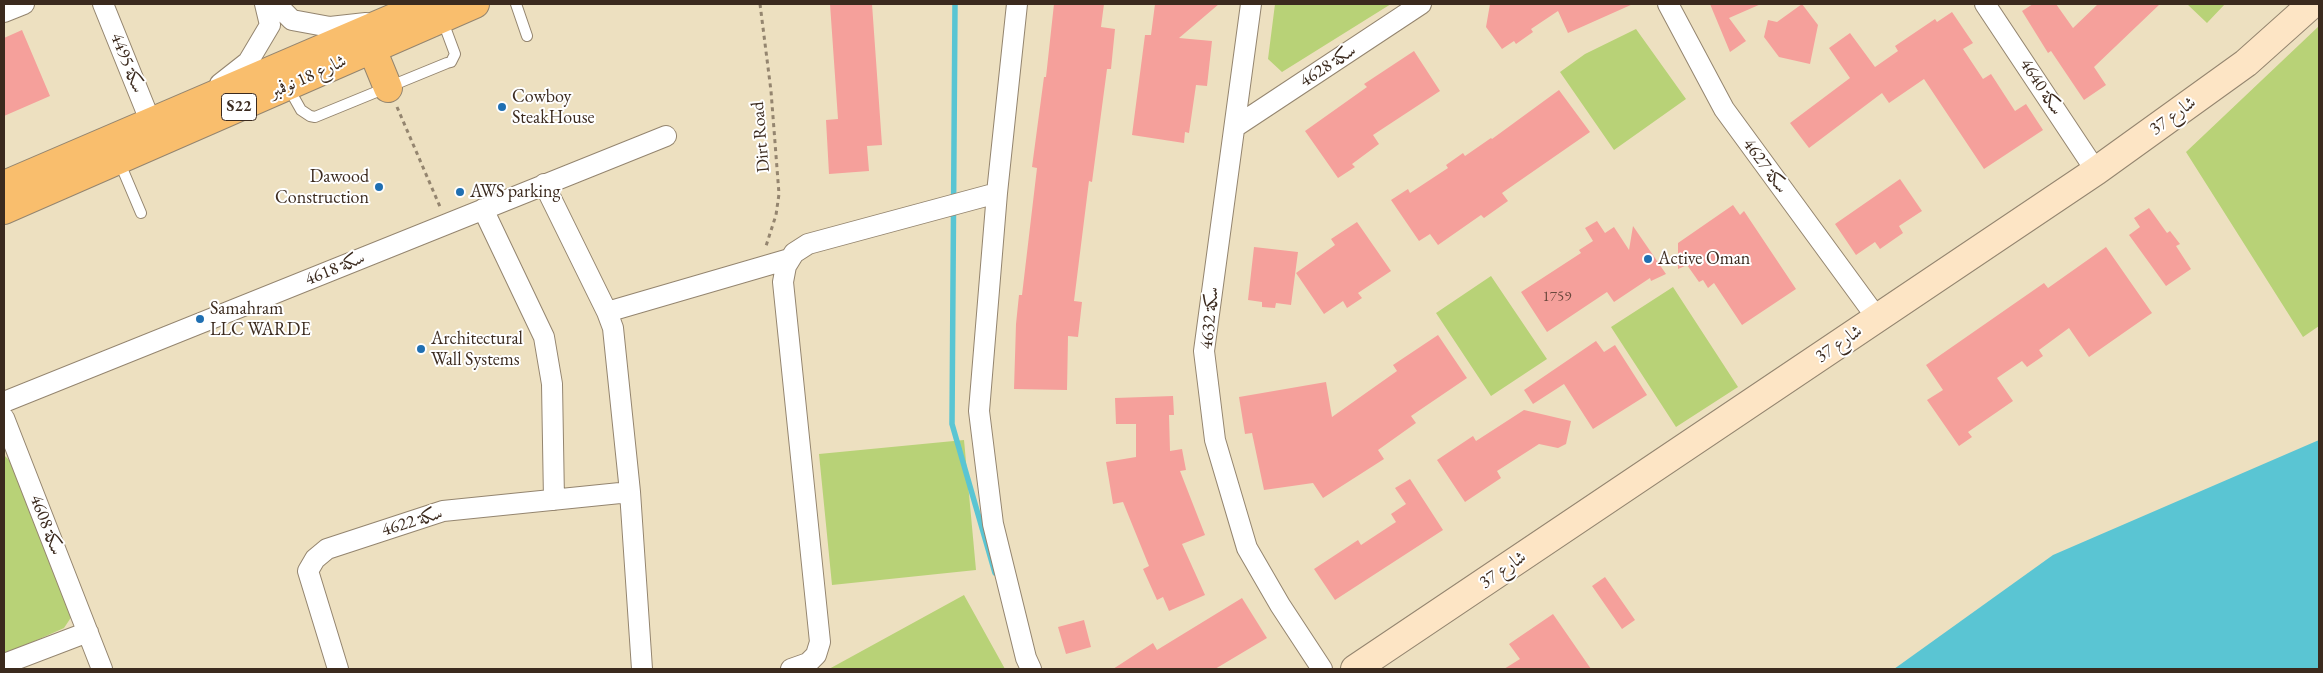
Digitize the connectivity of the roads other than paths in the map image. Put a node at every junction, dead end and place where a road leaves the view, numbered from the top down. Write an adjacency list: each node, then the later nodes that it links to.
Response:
1 (103, 4): 19 (street, سكة 4495)
2 (265, 4): 18 (street)
3 (276, 4): 13 (street)
4 (475, 4): 12 (main road, شارع 18 نوفمبر / S22)
5 (516, 4): 14 (lane)
6 (1017, 4): 26 (street)
7 (1252, 4): 20 (street, سكة 4632)
8 (1421, 4): 20 (street, سكة 4628)
9 (1668, 4): 32 (street, سكة 4627)
10 (1985, 4): 23 (street, سكة 4640)
11 (2312, 4): 23 (street, شارع 37)
12 (434, 11): 13 (main road, شارع 18 نوفمبر / S22); 15 (main road, شارع 18 نوفمبر / S22); 17 (lane)
13 (386, 22): 18 (main road, شارع 18 نوفمبر / S22)
14 (527, 36)
15 (372, 49): 16 (main road, شارع 18 نوفمبر / S22); 17 (main road)
16 (287, 86): 17 (lane); 22 (main road, شارع 18 نوفمبر / S22)
17 (388, 88)
18 (196, 103): 19 (main road, شارع 18 نوفمبر / S22)
19 (150, 122): 25 (main road, شارع 18 نوفمبر / S22)
20 (1235, 127): 44 (street, سكة 4632)
21 (666, 136): 24 (street, سكة 4618)
22 (119, 160): 28 (main road, شارع 18 نوفمبر / S22); 29 (lane)
23 (2096, 171): 32 (street, شارع 37)
24 (544, 184): 27 (street, سكة 4618); 31 (street)
25 (4, 186)
26 (997, 193): 30 (street); 43 (street)
27 (483, 209): 33 (street, سكة 4618); 36 (street)
28 (4, 210)
29 (142, 213)
30 (789, 259): 31 (street); 42 (street)
31 (608, 312): 35 (street)
32 (1877, 318): 45 (street, شارع 37)
33 (4, 402)
34 (4, 418): 37 (street, سكة 4608)
35 (630, 492): 36 (street, سكة 4622); 41 (street)
36 (554, 500): 40 (street, سكة 4622)
37 (88, 632): 38 (street); 39 (street, سكة 4608)
38 (4, 664)
39 (102, 669)
40 (338, 669)
41 (642, 669)
42 (791, 669)
43 (1031, 669)
44 (1322, 669)
45 (1355, 669)

